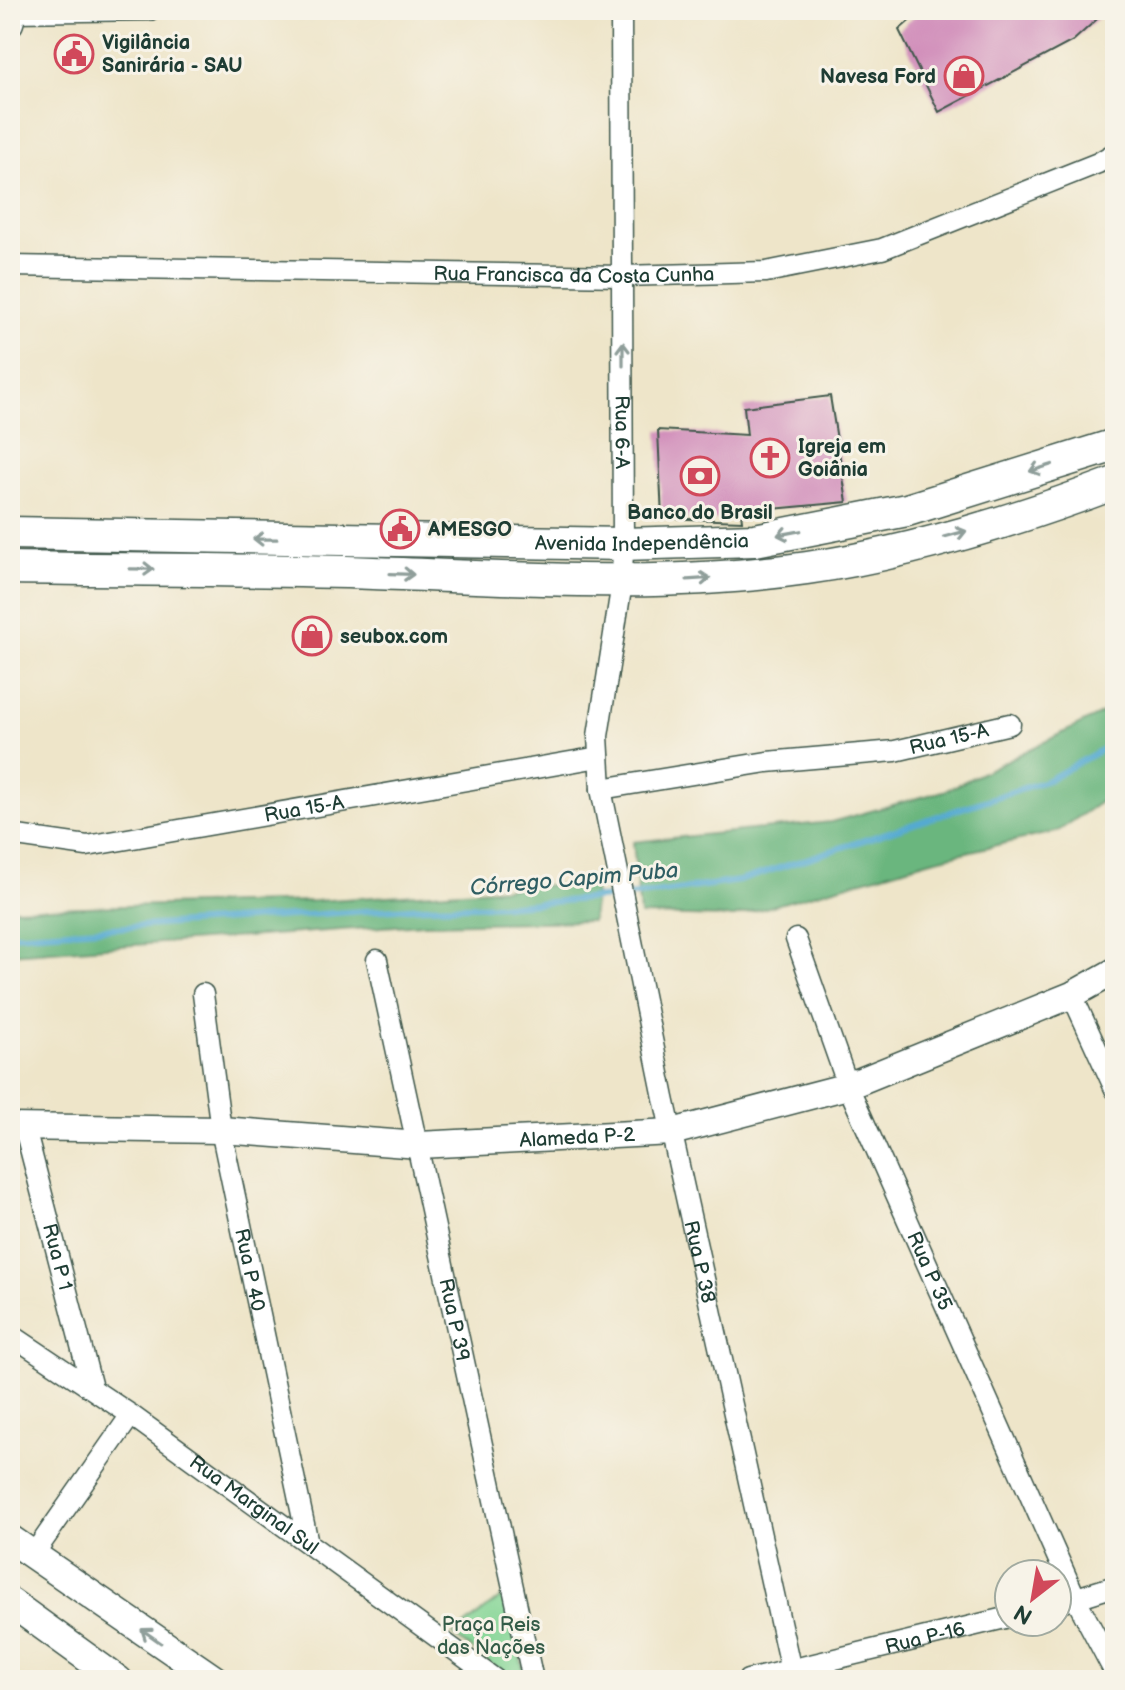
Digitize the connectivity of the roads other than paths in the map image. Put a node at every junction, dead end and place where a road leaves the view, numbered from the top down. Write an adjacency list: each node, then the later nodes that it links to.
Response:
1 (150, 10): 3 (street)
2 (621, 10): 6 (street, Rua 6-A)
3 (12, 15)
4 (1115, 153): 6 (street, Rua Francisca da Costa Cunha)
5 (10, 266): 6 (street, Rua Francisca da Costa Cunha)
6 (623, 276): 10 (street, Rua 6-A, one-way to 6)
7 (1115, 445): 10 (main road, Avenida Independência, one-way to 10)
8 (1115, 483): 13 (main road, Avenida Independência, one-way to 8)
9 (10, 533): 11 (main road, Avenida Independência, one-way to 9)
10 (623, 544): 11 (main road, Avenida Independência); 13 (street, Rua 6-A)
11 (324, 556): 12 (main road, Avenida Independência, one-way to 11); 13 (main road, Avenida Independência, one-way to 13)
12 (10, 568)
13 (622, 583): 15 (street, Rua 6-A)
14 (1010, 724): 16 (street, Rua 15-A)
15 (599, 757): 16 (street, Rua 6-A); 17 (street, Rua 15-A)
16 (601, 789): 18 (street, Rua 6-A)
17 (10, 835)
18 (615, 852): 28 (street, Rua P 38)
19 (796, 939): 24 (street, Rua P 35)
20 (377, 960): 29 (street, Rua P 39)
21 (1115, 971): 23 (street, Alameda P-2)
22 (203, 994): 27 (street, Rua P 40)
23 (1072, 995): 24 (street, Alameda P-2); 25 (street)
24 (848, 1086): 28 (street, Alameda P-2); 35 (street, Rua P 35)
25 (1115, 1089)
26 (17, 1126): 27 (street, Alameda P-2); 31 (street, Rua P 1)
27 (221, 1130): 29 (street, Alameda P-2); 33 (street, Rua P 40)
28 (672, 1132): 29 (street, Alameda P-2); 42 (street, Rua P 38)
29 (419, 1145): 46 (street, Rua P 39)
30 (10, 1334): 31 (street, Rua Marginal Sul)
31 (92, 1388): 32 (street, Rua Marginal Sul)
32 (131, 1415): 33 (street, Rua Marginal Sul); 34 (street)
33 (308, 1543): 45 (street, Rua Marginal Sul)
34 (21, 1547): 44 (main road, one-way to 34)
35 (1048, 1558)
36 (1115, 1586): 37 (street)
37 (1073, 1599)
38 (10, 1602): 43 (main road)
39 (1073, 1611): 41 (street, Rua P 35)
40 (993, 1621): 42 (street, Rua P-16)
41 (1115, 1673)
42 (798, 1675): 47 (street, Rua P-16)
43 (118, 1680)
44 (215, 1680)
45 (496, 1680)
46 (533, 1680)
47 (748, 1680)

